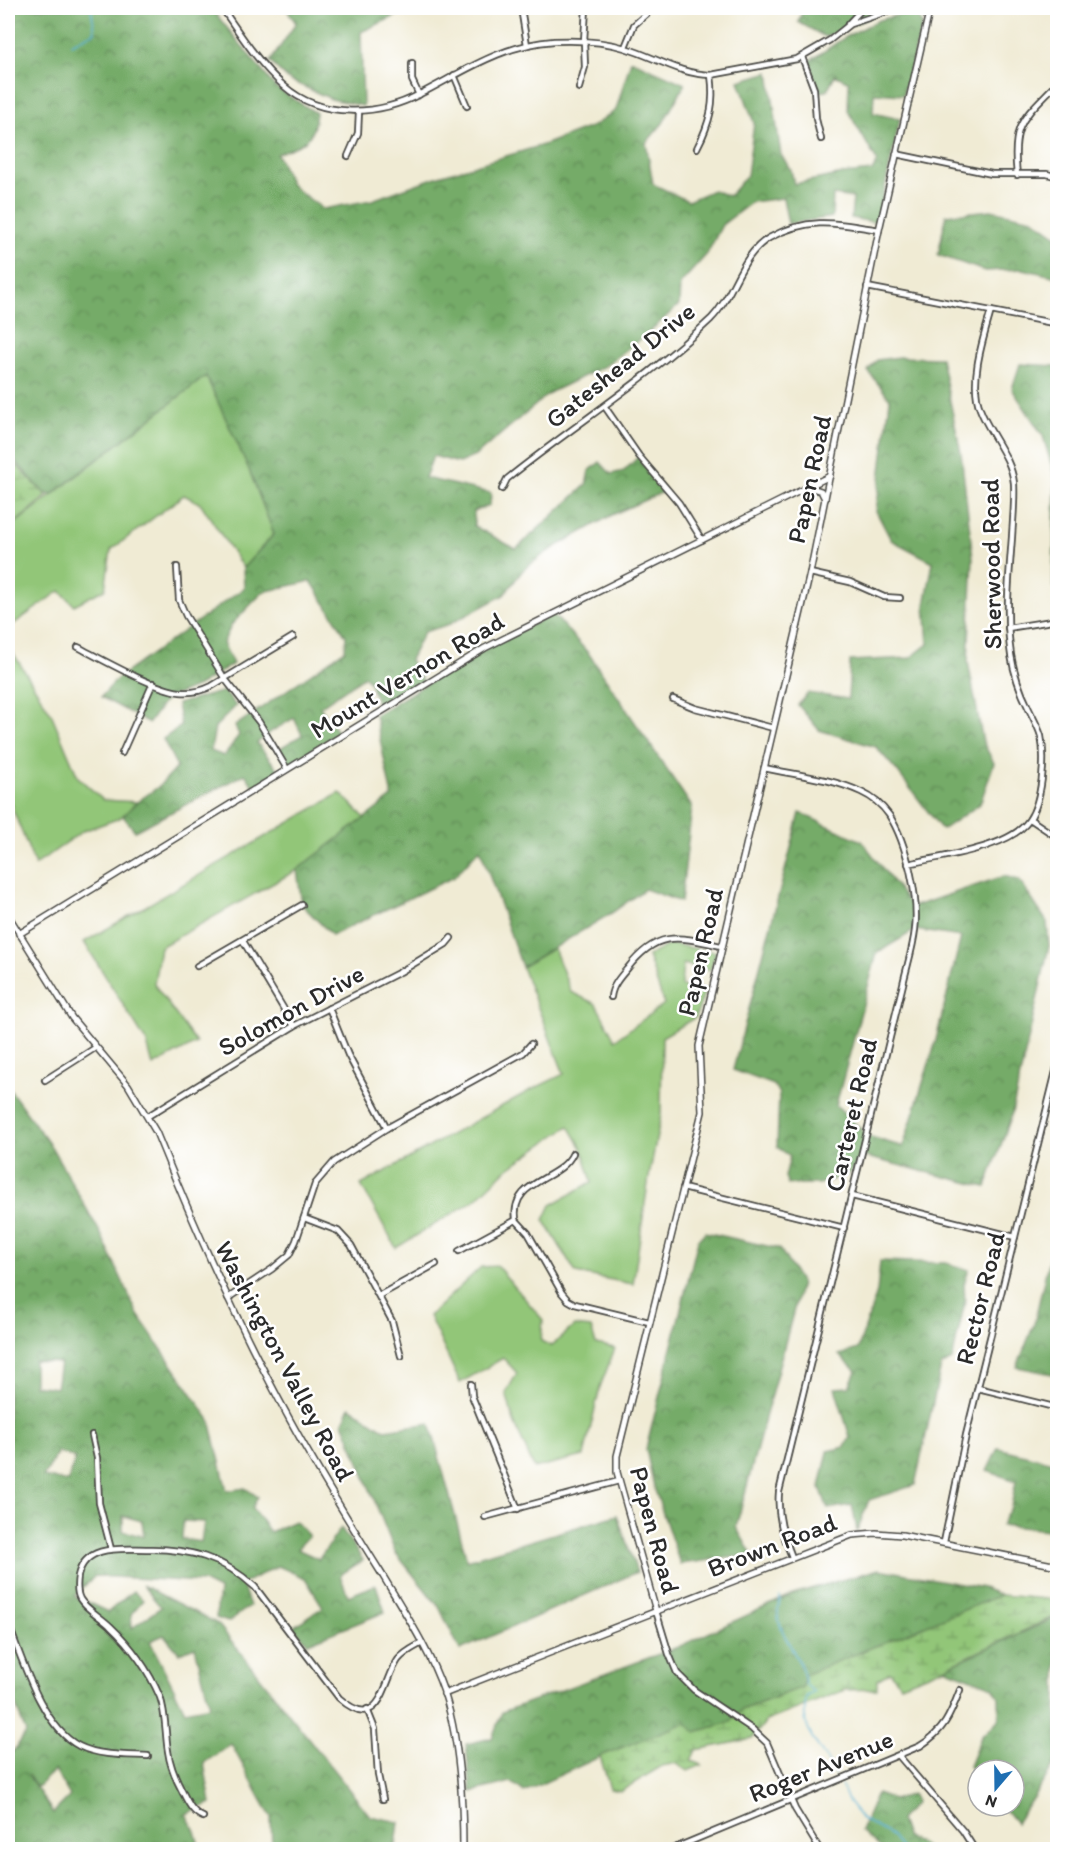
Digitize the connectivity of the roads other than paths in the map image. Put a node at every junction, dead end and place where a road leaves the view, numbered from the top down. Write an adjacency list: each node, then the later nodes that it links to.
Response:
1 (222, 8): 20 (street)
2 (521, 8): 10 (street)
3 (586, 8): 9 (street)
4 (653, 8): 11 (street)
5 (863, 8): 8 (street)
6 (898, 8): 8 (street)
7 (930, 8): 23 (street, Papen Road)
8 (847, 26): 12 (street)
9 (584, 41): 10 (street); 11 (street); 17 (street)
10 (527, 45): 14 (street)
11 (625, 47): 15 (street)
12 (802, 57): 15 (street); 21 (street)
13 (412, 63): 18 (street)
14 (454, 75): 18 (street); 19 (street)
15 (711, 75): 22 (street)
16 (1058, 82): 25 (street)
17 (579, 88)
18 (419, 95): 20 (street)
19 (467, 106)
20 (358, 111): 24 (street)
21 (821, 140)
22 (697, 148)
23 (896, 154): 25 (street); 27 (street, Papen Road)
24 (348, 156)
25 (1017, 175): 26 (street)
26 (1058, 177)
27 (879, 230): 28 (street, Papen Road); 31 (street, Gateshead Drive)
28 (867, 287): 29 (street); 32 (street, Papen Road)
29 (991, 311): 30 (street); 41 (street, Sherwood Road)
30 (1058, 324)
31 (604, 407): 34 (street, Gateshead Drive); 36 (street)
32 (830, 476): 33 (street, Mount Vernon Road); 35 (street, Papen Road)
33 (809, 486): 35 (street); 36 (street, Mount Vernon Road)
34 (502, 489)
35 (825, 499): 38 (street, Papen Road)
36 (702, 540): 50 (street, Mount Vernon Road)
37 (177, 567): 44 (street)
38 (810, 573): 39 (street); 47 (street, Papen Road)
39 (900, 598)
40 (1058, 621): 41 (street)
41 (1008, 628): 51 (street, Sherwood Road)
42 (293, 637): 44 (street)
43 (78, 647): 45 (street)
44 (225, 679): 45 (street); 50 (street)
45 (153, 683): 48 (street)
46 (673, 699): 47 (street)
47 (773, 728): 49 (street, Papen Road)
48 (122, 753)
49 (764, 768): 53 (street, Carteret Road); 59 (street, Papen Road)
50 (287, 770): 56 (street, Mount Vernon Road)
51 (1030, 819): 52 (street); 53 (street)
52 (1058, 838)
53 (908, 864): 73 (street, Carteret Road)
54 (302, 905): 58 (street)
55 (8, 915): 56 (street, Washington Valley Road)
56 (20, 934): 65 (street, Washington Valley Road)
57 (451, 938): 62 (street, Solomon Drive)
58 (243, 941): 60 (street); 63 (street)
59 (721, 946): 61 (street); 72 (street, Papen Road)
60 (197, 966)
61 (611, 997)
62 (329, 1008): 63 (street, Solomon Drive); 70 (street)
63 (294, 1026): 69 (street, Solomon Drive)
64 (531, 1044): 70 (street)
65 (95, 1048): 67 (street); 69 (street, Washington Valley Road)
66 (1058, 1063): 68 (street, Rector Road)
67 (45, 1080)
68 (1055, 1088): 77 (street, Rector Road)
69 (148, 1116): 81 (street, Washington Valley Road)
70 (387, 1128): 74 (street)
71 (573, 1153): 75 (street)
72 (683, 1188): 76 (street); 82 (street, Papen Road)
73 (852, 1196): 76 (street, Carteret Road); 77 (street)
74 (304, 1218): 80 (street); 81 (street)
75 (516, 1220): 78 (street); 82 (street)
76 (844, 1228): 93 (street, Carteret Road)
77 (1015, 1237): 85 (street, Rector Road)
78 (459, 1251)
79 (436, 1264): 80 (street)
80 (380, 1295): 83 (street)
81 (228, 1298): 97 (street, Washington Valley Road)
82 (649, 1322): 88 (street, Papen Road)
83 (401, 1356)
84 (471, 1384): 89 (street)
85 (978, 1388): 86 (street); 91 (street, Rector Road)
86 (1058, 1408)
87 (92, 1435): 92 (street)
88 (619, 1480): 89 (street); 95 (street, Papen Road)
89 (518, 1509): 90 (street)
90 (485, 1517)
91 (944, 1542): 93 (street, Brown Road); 94 (street, Brown Road)
92 (111, 1549): 100 (street); 105 (street)
93 (792, 1557): 95 (street, Brown Road)
94 (1058, 1566)
95 (657, 1611): 99 (street, Brown Road); 104 (street, Papen Road)
96 (8, 1623): 101 (street)
97 (422, 1643): 99 (street, Washington Valley Road); 100 (street)
98 (960, 1690): 102 (street, Roger Avenue)
99 (444, 1694): 106 (street, Washington Valley Road)
100 (367, 1709): 103 (street)
101 (148, 1756)
102 (899, 1756): 104 (street, Roger Avenue); 109 (street)
103 (383, 1799)
104 (791, 1800): 107 (street, Roger Avenue); 108 (street, Papen Road)
105 (203, 1817)
106 (463, 1850)
107 (670, 1850)
108 (820, 1850)
109 (975, 1850)

